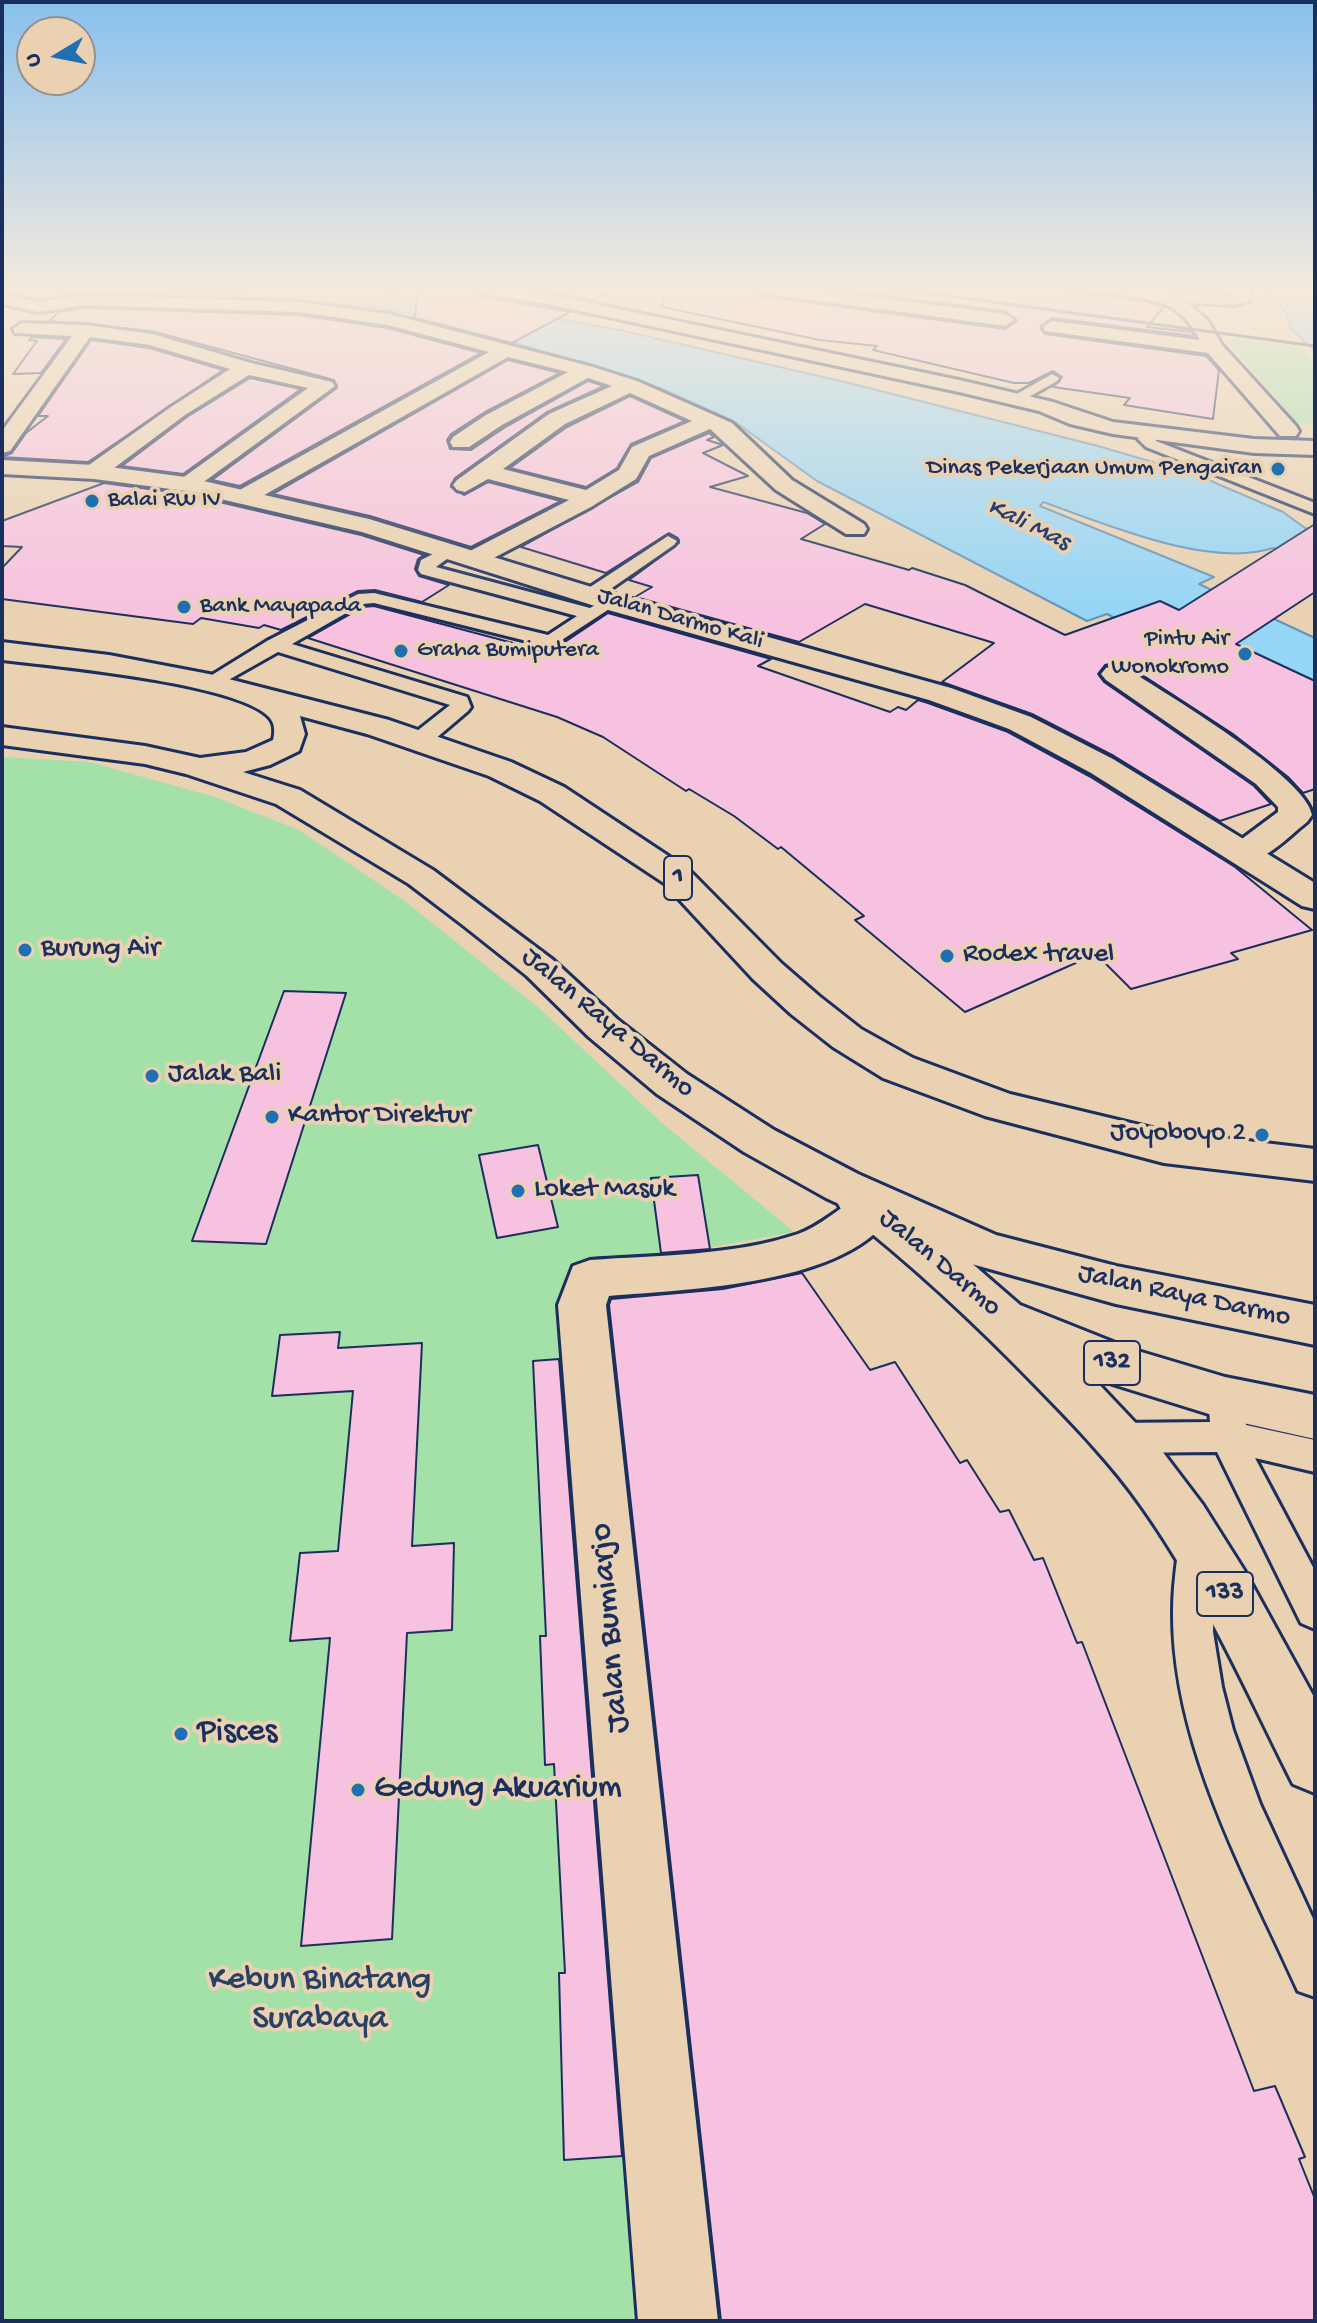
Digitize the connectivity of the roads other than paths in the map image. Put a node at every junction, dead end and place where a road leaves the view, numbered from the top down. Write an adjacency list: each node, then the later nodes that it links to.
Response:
1 (38, 396): 17 (main road)
2 (201, 396): 22 (main road)
3 (314, 396): 23 (main road)
4 (423, 396): 25 (main road)
5 (538, 396): 16 (main road)
6 (606, 396): 21 (main road)
7 (656, 396): 13 (main road)
8 (1003, 396): 11 (main road)
9 (1020, 396): 11 (lane)
10 (1257, 396): 15 (main road)
11 (1015, 399): 12 (main road)
12 (1046, 406): 15 (main road); 19 (main road)
13 (711, 421): 26 (main road); 28 (main road)
14 (1315, 430): 15 (main road)
15 (1288, 431)
16 (461, 442)
17 (2, 446)
18 (1315, 448): 19 (main road)
19 (1200, 452): 27 (lane)
20 (2, 467): 22 (main road, Jalan Darmo Kali)
21 (485, 471): 24 (main road); 26 (main road)
22 (94, 472): 23 (main road, Jalan Darmo Kali)
23 (186, 484): 25 (main road, Jalan Darmo Kali)
24 (465, 485)
25 (244, 497): 30 (main road, Jalan Darmo Kali)
26 (589, 498): 30 (main road)
27 (1315, 509)
28 (855, 529)
29 (668, 541): 31 (lane)
30 (462, 555): 31 (main road, Jalan Darmo Kali); 31 (lane)
31 (598, 604): 32 (lane); 40 (main road, Jalan Darmo Kali)
32 (274, 645): 35 (lane); 38 (lane)
33 (2, 651): 35 (main road, 1)
34 (1116, 674): 40 (main road)
35 (209, 683): 36 (main road, 1)
36 (251, 694): 38 (main road, 1); 39 (main road)
37 (2, 736): 39 (main road, Jalan Raya Darmo)
38 (420, 740): 42 (main road, 1)
39 (196, 767): 43 (main road, Jalan Raya Darmo)
40 (1243, 854): 41 (main road, Jalan Darmo Kali)
41 (1315, 898)
42 (1315, 1165)
43 (857, 1198): 44 (main road, Jalan Darmo / 133); 45 (main road, Jalan Raya Darmo); 54 (main road, Jalan Bumiarjo)
44 (1003, 1319): 46 (main road, Jalan Darmo / 132); 48 (main road, 133)
45 (1315, 1325)
46 (1227, 1417): 47 (main road, Jalan Darmo / 132); 48 (lane); 49 (lane); 51 (lane)
47 (1315, 1417)
48 (1117, 1438): 50 (main road, 133)
49 (1315, 1456)
50 (1196, 1543): 52 (main road, 133); 53 (lane)
51 (1315, 1610)
52 (1315, 1762)
53 (1315, 1974)
54 (678, 2321)

